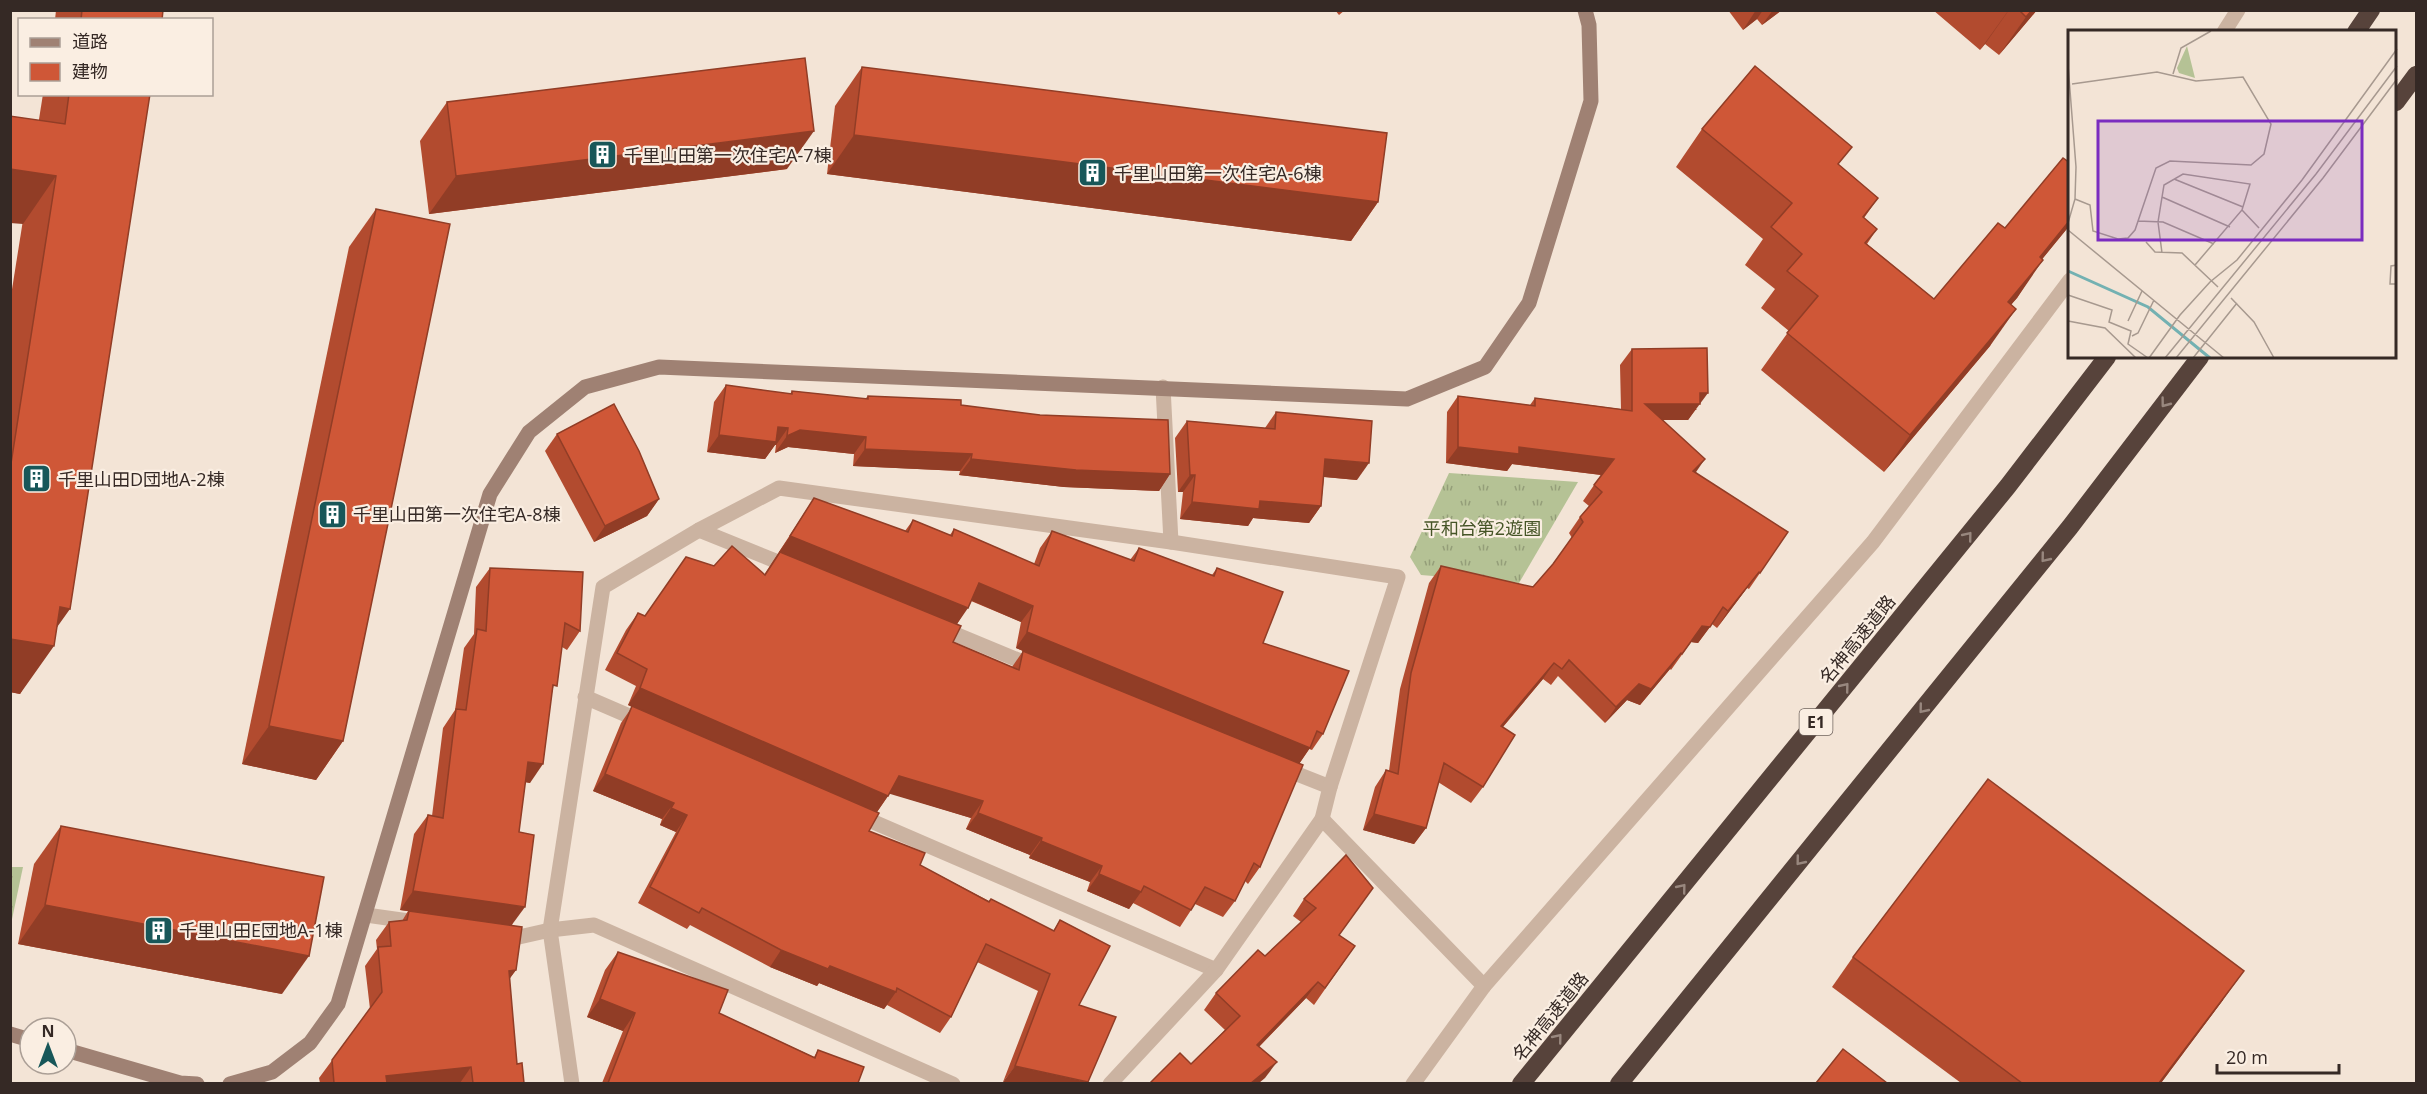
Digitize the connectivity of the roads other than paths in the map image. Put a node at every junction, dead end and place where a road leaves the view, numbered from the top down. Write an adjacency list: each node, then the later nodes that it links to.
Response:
1 (1585, 10): 11 (street)
2 (2238, 10): 4 (street)
3 (2371, 10): 5 (highway)
4 (2225, 30)
5 (2357, 30)
6 (2416, 75): 7 (highway)
7 (2397, 101)
8 (2068, 283): 28 (street)
9 (2106, 358): 36 (highway, 名神高速道路 / E1, one-way to 9)
10 (2199, 358): 37 (highway, one-way to 37)
11 (1163, 387): 13 (street); 23 (street)
12 (699, 530): 13 (street); 14 (street); 17 (street)
13 (1172, 542): 20 (street)
14 (810, 575)
15 (920, 620): 16 (street)
16 (1053, 674)
17 (585, 697): 18 (street); 25 (street)
18 (662, 730)
19 (1263, 760): 20 (street)
20 (1330, 787): 22 (street)
21 (846, 810): 27 (street)
22 (1322, 819): 27 (street); 28 (street)
23 (366, 915): 24 (street); 31 (street)
24 (437, 925)
25 (550, 930): 26 (street); 32 (street); 33 (street)
26 (484, 932)
27 (1216, 970): 34 (street)
28 (1484, 986): 35 (street)
29 (78, 1053): 30 (street)
30 (197, 1083)
31 (230, 1083)
32 (572, 1083)
33 (953, 1083)
34 (1110, 1083)
35 (1413, 1083)
36 (1521, 1083)
37 (1619, 1083)

